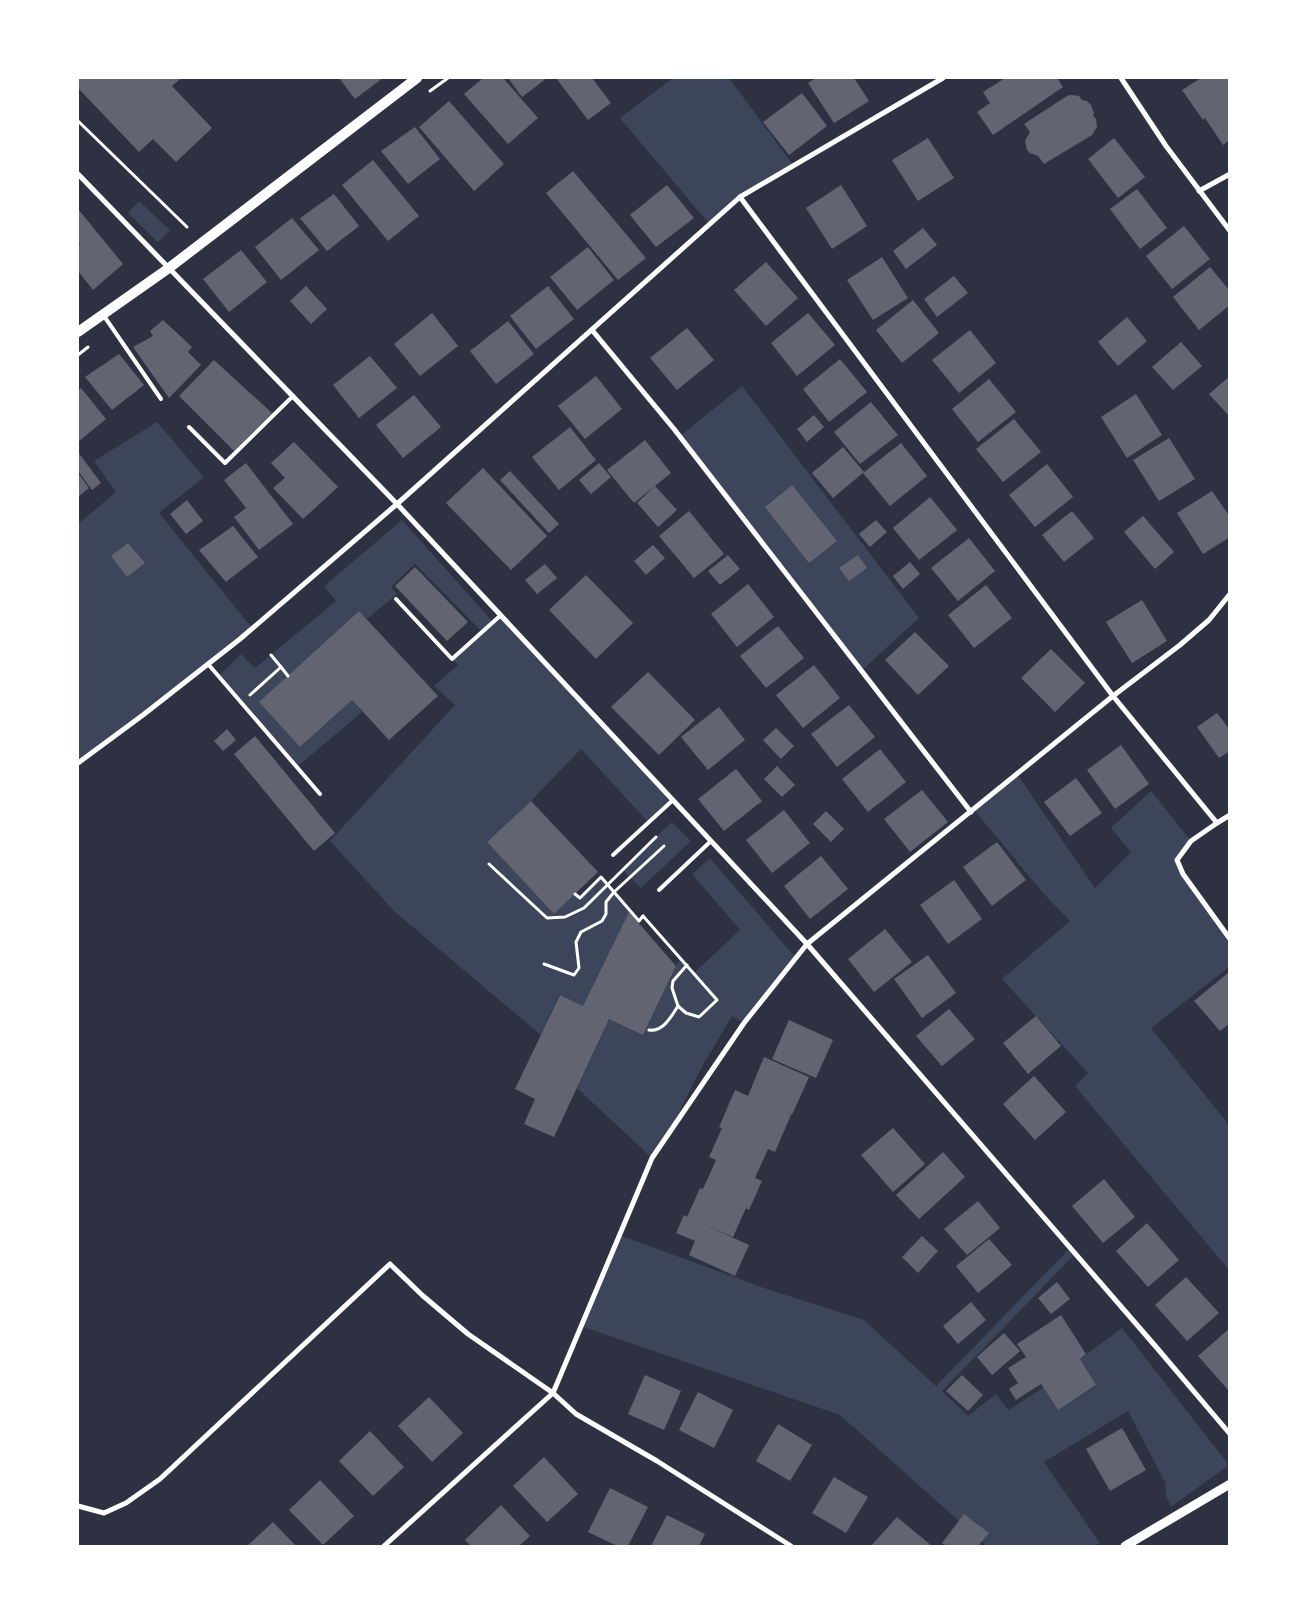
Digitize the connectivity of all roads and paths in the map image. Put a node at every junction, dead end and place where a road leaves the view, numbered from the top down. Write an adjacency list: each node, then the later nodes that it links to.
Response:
1 (417, 78): 11 (main road)
2 (943, 78): 8 (street)
3 (1121, 78): 7 (street)
4 (78, 121): 9 (path)
5 (78, 174): 11 (street)
6 (1230, 174): 7 (street)
7 (1199, 191): 10 (street)
8 (740, 198): 13 (street); 26 (street)
9 (187, 227)
10 (1230, 231)
11 (169, 268): 12 (main road); 15 (street)
12 (102, 314): 14 (main road); 16 (lane)
13 (592, 330): 18 (street); 31 (street)
14 (78, 332)
15 (293, 396): 17 (lane); 18 (street)
16 (162, 399)
17 (189, 427)
18 (397, 504): 21 (street); 23 (street)
19 (1230, 594): 26 (street)
20 (396, 599): 21 (lane)
21 (501, 615): 30 (street)
22 (271, 655): 24 (path)
23 (208, 664): 27 (lane); 28 (street)
24 (281, 667): 25 (path); 27 (path)
25 (288, 676)
26 (1113, 696): 31 (street); 33 (street)
27 (242, 703): 29 (lane)
28 (78, 762)
29 (320, 794)
30 (673, 800): 35 (street); 37 (lane)
31 (970, 812): 44 (street)
32 (1230, 814): 33 (street)
33 (1217, 823): 43 (street)
34 (656, 837): 39 (path)
35 (711, 841): 40 (lane); 44 (street)
36 (664, 846): 41 (path)
37 (613, 855)
38 (489, 864): 39 (path)
39 (607, 884): 41 (path); 42 (path)
40 (659, 890)
41 (614, 892): 45 (path); 46 (path)
42 (575, 894)
43 (1230, 938)
44 (807, 944): 49 (street); 50 (street)
45 (544, 964)
46 (687, 965): 47 (path); 47 (path)
47 (678, 1006): 48 (path)
48 (649, 1030)
49 (553, 1393): 52 (street); 53 (street); 54 (street)
50 (1230, 1434)
51 (1230, 1484): 55 (street)
52 (78, 1506)
53 (384, 1546)
54 (791, 1546)
55 (1125, 1546)

